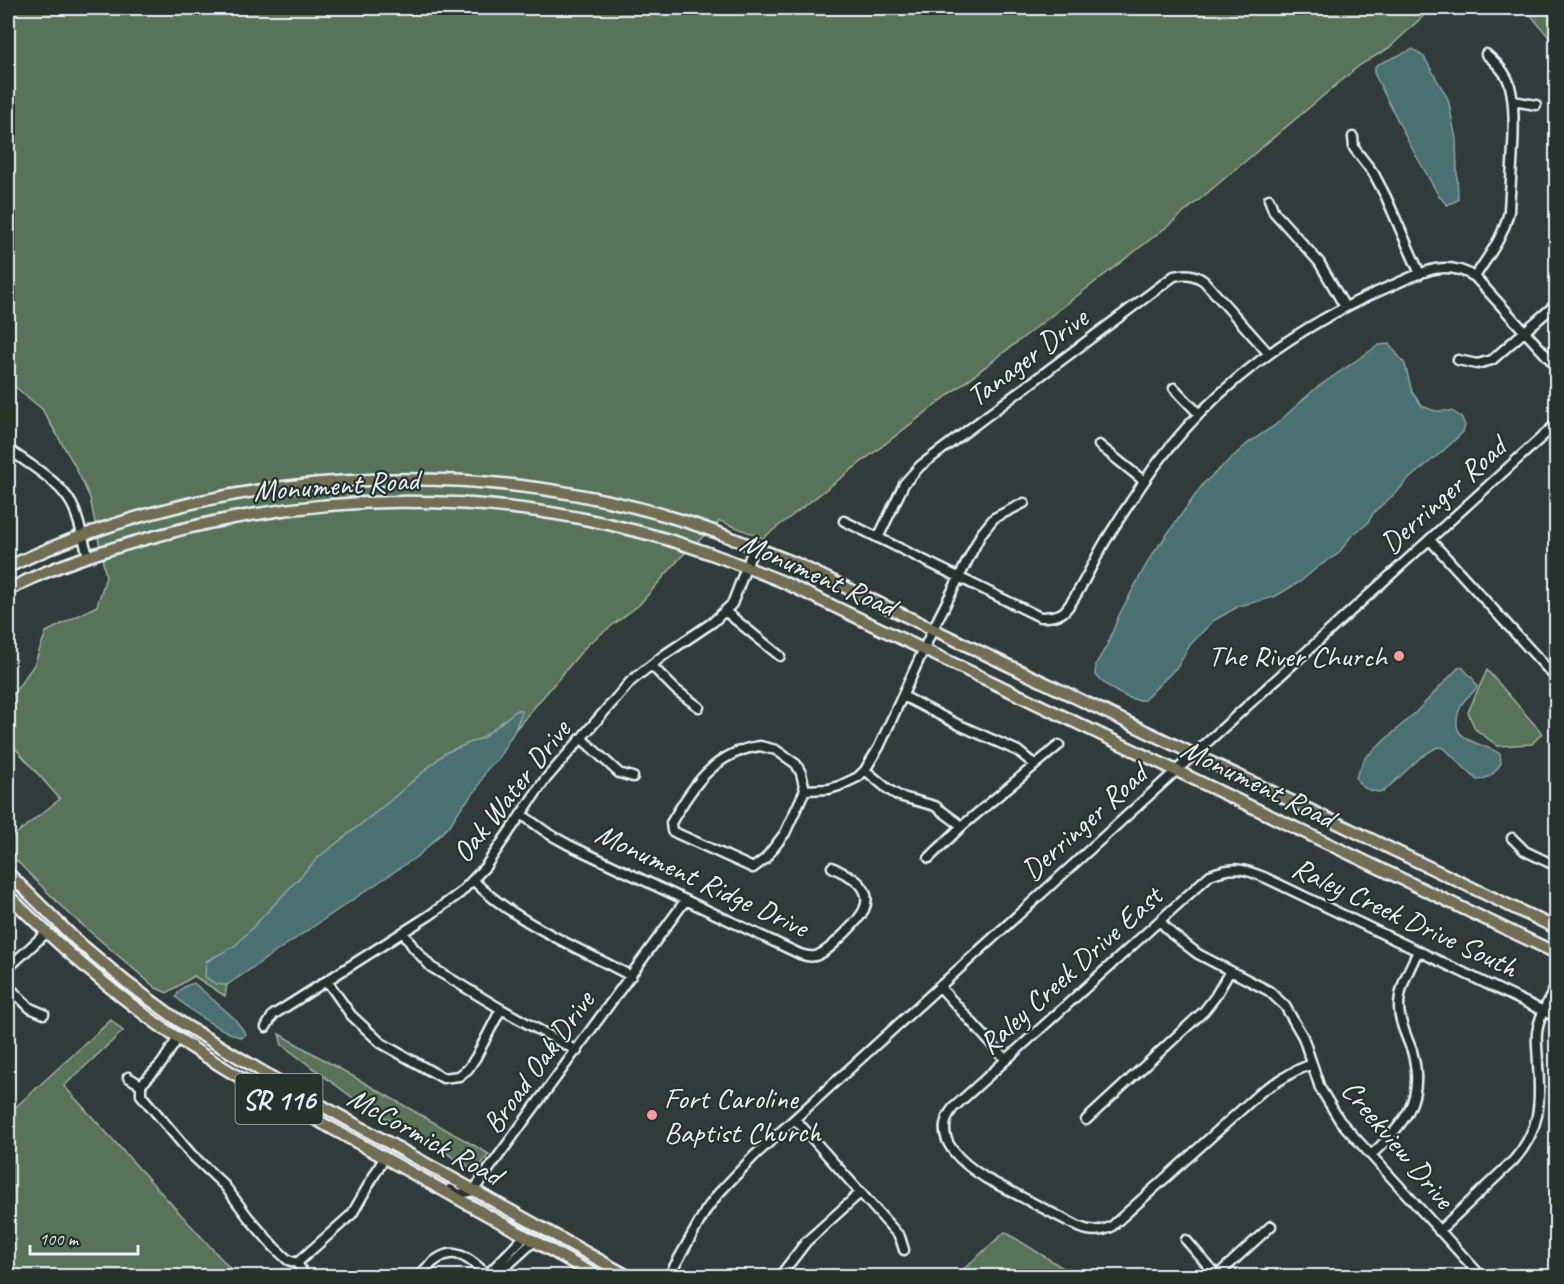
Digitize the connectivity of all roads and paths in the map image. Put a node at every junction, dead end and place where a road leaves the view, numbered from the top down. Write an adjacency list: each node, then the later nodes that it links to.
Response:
1 (1486, 54): 2 (street)
2 (1513, 101): 3 (street); 7 (street)
3 (1536, 105)
4 (1353, 137): 6 (street)
5 (1269, 200): 9 (street)
6 (1420, 274): 7 (street); 9 (street)
7 (1475, 277): 10 (street)
8 (1557, 304): 10 (street)
9 (1345, 307): 11 (street)
10 (1526, 332): 12 (street); 13 (street)
11 (1269, 354): 15 (street); 23 (street, Tanager Drive)
12 (1458, 360)
13 (1557, 366)
14 (1174, 388): 15 (street)
15 (1199, 414): 19 (street)
16 (1557, 424): 24 (street, Derringer Road)
17 (1099, 445): 19 (street)
18 (8, 449): 22 (street)
19 (1144, 481): 29 (street)
20 (1024, 503): 29 (street)
21 (843, 521): 23 (street)
22 (82, 535): 25 (main road, Monument Road); 26 (street); 27 (main road, Monument Road)
23 (878, 538): 29 (street)
24 (1430, 540): 36 (street); 41 (street, Derringer Road)
25 (754, 547): 28 (street, Oak Water Drive); 32 (main road, Monument Road)
26 (88, 556): 28 (main road, Monument Road); 30 (main road, Monument Road)
27 (10, 566)
28 (747, 567): 31 (street, Oak Water Drive); 33 (main road, Monument Road)
29 (960, 578): 32 (street)
30 (8, 590)
31 (726, 612): 34 (street); 35 (street, Oak Water Drive)
32 (933, 629): 33 (street); 41 (main road, Monument Road)
33 (924, 649): 37 (street); 44 (main road, Monument Road)
34 (780, 656)
35 (651, 665): 38 (street); 39 (street, Oak Water Drive)
36 (1557, 678)
37 (903, 696): 42 (street); 43 (street)
38 (699, 707)
39 (581, 738): 45 (street); 47 (street, Oak Water Drive)
40 (1059, 745): 42 (street)
41 (1195, 754): 44 (street, Derringer Road); 60 (main road, Monument Road)
42 (1035, 765): 48 (street)
43 (865, 770): 46 (street); 48 (street)
44 (1177, 771): 65 (main road, Monument Road); 71 (street, Derringer Road)
45 (633, 777)
46 (805, 790): 46 (street)
47 (521, 814): 55 (street, Oak Water Drive); 58 (street, Monument Ridge Drive)
48 (962, 826): 50 (street)
49 (1512, 838): 51 (street)
50 (929, 858)
51 (1557, 866)
52 (832, 867): 58 (street, Monument Ridge Drive)
53 (1230, 868): 59 (street, Raley Creek Drive East); 64 (street, Raley Creek Drive South)
54 (8, 873): 63 (main road, McCormick Road / SR 116)
55 (473, 880): 61 (street, Oak Water Drive); 68 (street)
56 (8, 888): 63 (main road)
57 (8, 894): 62 (main road, McCormick Road / SR 116)
58 (685, 901): 68 (street, Broad Oak Drive)
59 (1160, 921): 67 (street, Creekview Drive); 84 (street, Raley Creek Drive East)
60 (1557, 928)
61 (403, 932): 69 (street, Oak Water Drive); 77 (street)
62 (46, 933): 66 (street); 74 (main road, McCormick Road / SR 116)
63 (76, 940): 73 (main road, McCormick Road / SR 116)
64 (1418, 951): 78 (street, Raley Creek Drive South); 90 (street)
65 (1557, 953)
66 (8, 968)
67 (1230, 971): 85 (street, Creekview Drive); 89 (street)
68 (630, 976): 83 (street, Broad Oak Drive)
69 (327, 981): 77 (street); 81 (street, Oak Water Drive)
70 (8, 986): 79 (street)
71 (939, 986): 84 (street); 88 (street, Derringer Road)
72 (1557, 986): 78 (street)
73 (137, 990): 74 (main road); 76 (main road, McCormick Road / SR 116)
74 (117, 993): 75 (main road, McCormick Road / SR 116)
75 (135, 1008): 76 (main road); 82 (main road, McCormick Road / SR 116)
76 (162, 1008): 93 (main road, McCormick Road / SR 116)
77 (501, 1009): 83 (street)
78 (1544, 1011): 80 (street, Raley Creek Drive South); 96 (street)
79 (44, 1014)
80 (1557, 1017)
81 (266, 1027)
82 (178, 1038): 87 (street); 91 (main road, McCormick Road / SR 116)
83 (577, 1051): 93 (street, Broad Oak Drive)
84 (1006, 1060): 85 (street, Raley Creek Drive East)
85 (1312, 1064): 90 (street, Creekview Drive)
86 (128, 1077): 87 (street)
87 (141, 1090): 100 (street)
88 (795, 1119): 94 (street); 106 (street, Derringer Road)
89 (1086, 1120)
90 (1371, 1155): 96 (street, Creekview Drive)
91 (384, 1158): 92 (main road, McCormick Road / SR 116); 100 (street)
92 (405, 1170): 93 (street); 97 (main road, McCormick Road / SR 116)
93 (473, 1191): 105 (main road, McCormick Road / SR 116)
94 (861, 1192): 99 (street); 107 (street)
95 (1271, 1226): 108 (street)
96 (1439, 1231): 109 (street, Creekview Drive)
97 (529, 1239): 103 (street); 104 (main road, McCormick Road / SR 116)
98 (1186, 1240): 108 (street)
99 (904, 1250)
100 (297, 1263): 101 (street)
101 (304, 1274)
102 (419, 1276): 103 (street)
103 (490, 1276)
104 (597, 1276)
105 (628, 1276)
106 (669, 1276)
107 (780, 1276)
108 (1219, 1276)
109 (1481, 1276)

